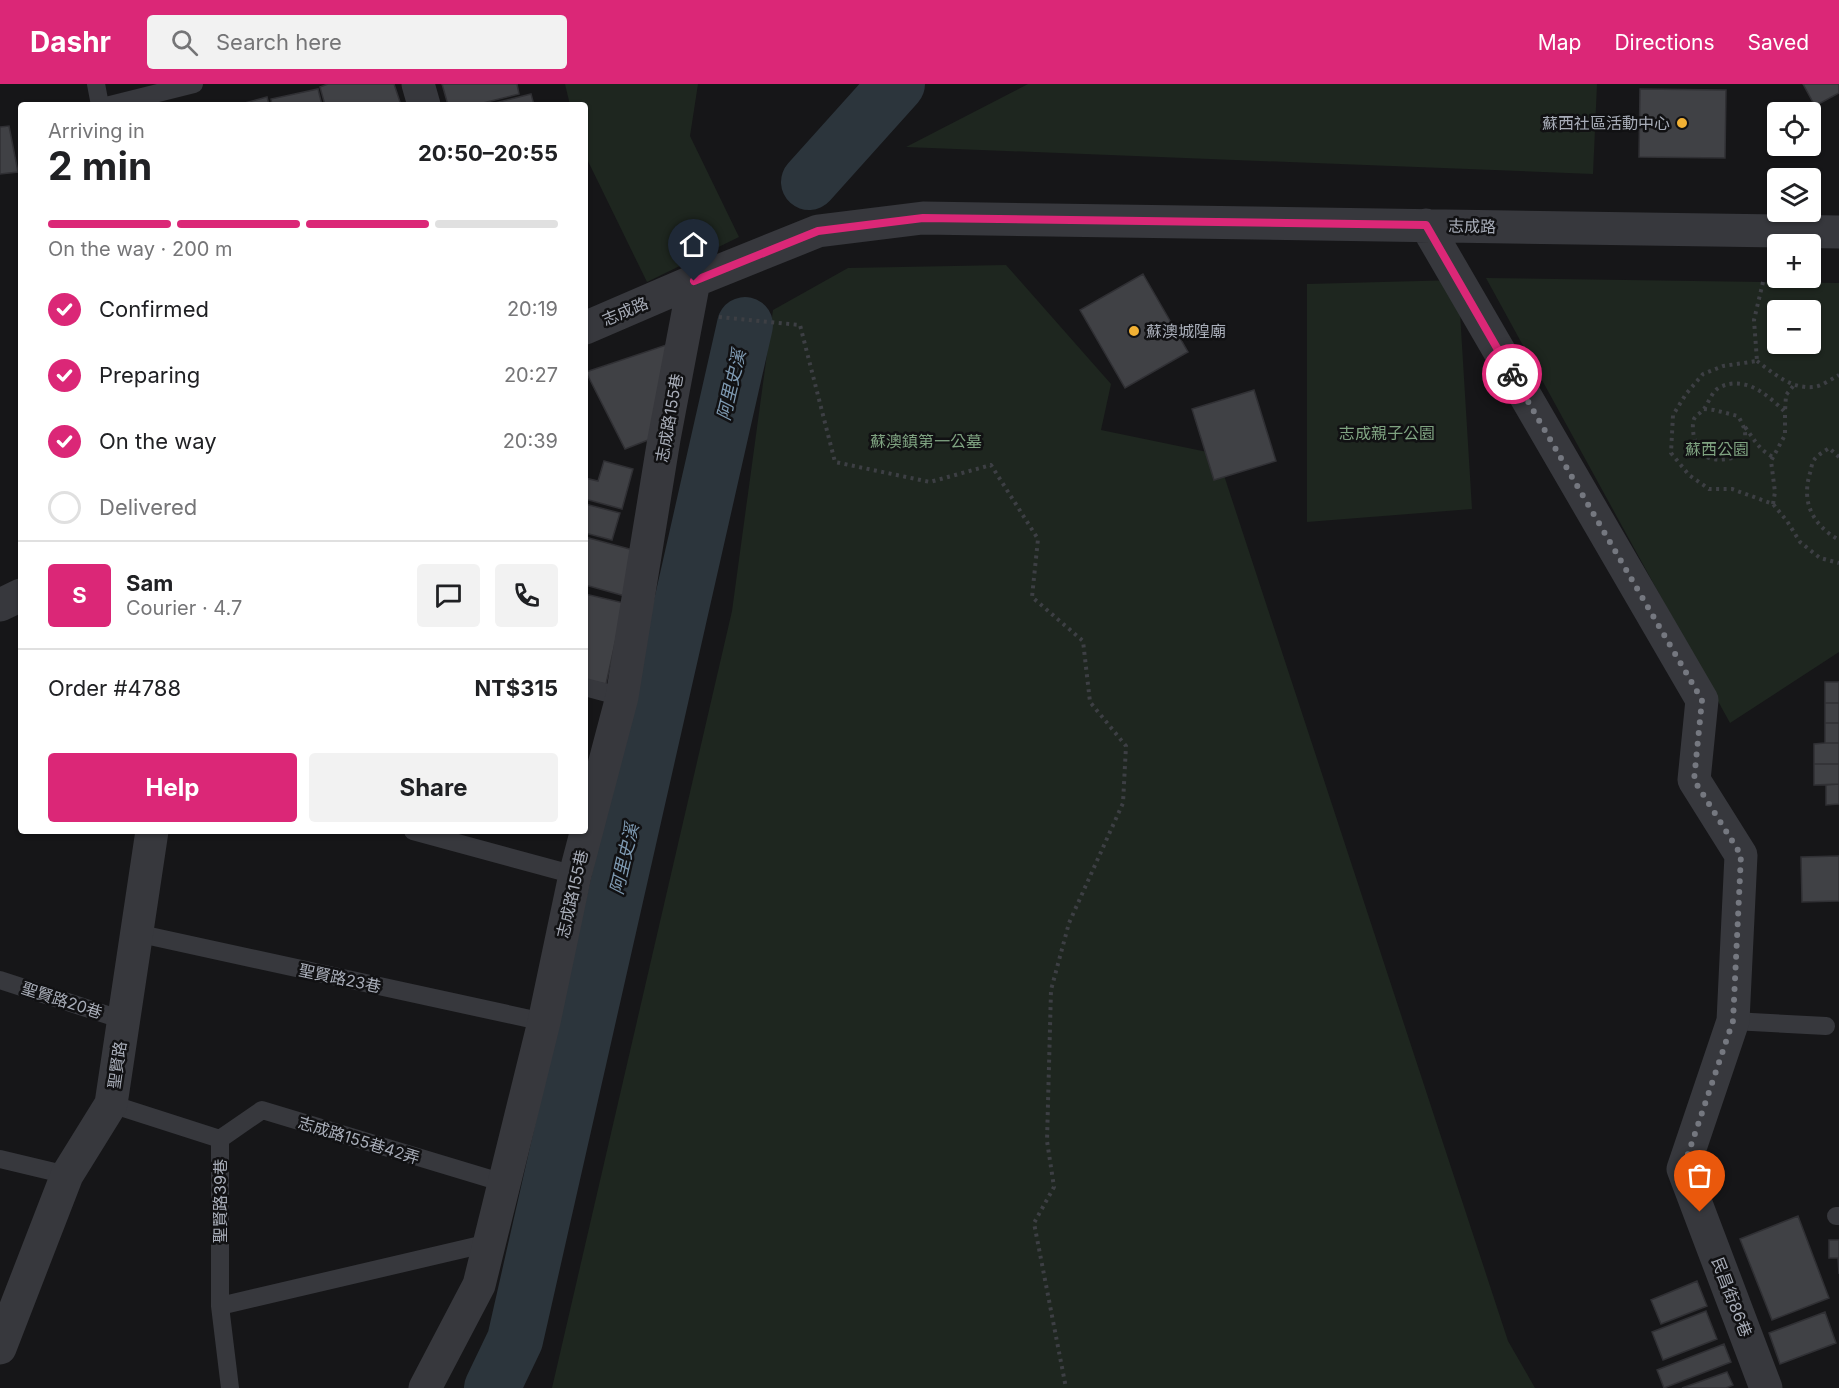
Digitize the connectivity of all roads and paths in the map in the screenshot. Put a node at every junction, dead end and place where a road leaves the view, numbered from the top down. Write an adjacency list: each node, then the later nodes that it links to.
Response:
1 (96, 84): 4 (lane)
2 (194, 84): 5 (lane)
3 (418, 84): 6 (street)
4 (99, 102)
5 (122, 102)
6 (423, 102)
7 (1426, 225): 8 (street, 志成路); 9 (street, 志成路); 37 (street, 民昌街86巷)
8 (1839, 232)
9 (694, 281): 11 (street, 志成路155巷); 12 (street, 志成路)
10 (1763, 282): 13 (path)
11 (688, 314): 27 (street, 志成路155巷); 50 (path)
12 (588, 327)
13 (1757, 361): 15 (path); 21 (path)
14 (1839, 375): 15 (path)
15 (1794, 385): 17 (path)
16 (1704, 409): 17 (path); 18 (path); 18 (path)
17 (1785, 412): 19 (path)
18 (1744, 426): 19 (path)
19 (1773, 457): 21 (path)
20 (1839, 457): 22 (path)
21 (1773, 504): 23 (path)
22 (1839, 540)
23 (1839, 563)
24 (18, 596): 25 (street)
25 (0, 605)
26 (588, 688): 27 (lane)
27 (622, 697): 28 (street, 志成路155巷)
28 (588, 825)
29 (152, 834): 34 (street, 聖賢路)
30 (437, 834): 32 (lane)
31 (586, 834): 33 (street, 志成路155巷)
32 (462, 837): 33 (lane)
33 (575, 874): 38 (street, 志成路155巷)
34 (136, 933): 36 (street, 聖賢路); 38 (lane, 聖賢路23巷)
35 (0, 980): 36 (lane, 聖賢路20巷)
36 (123, 1020): 40 (street, 聖賢路)
37 (1733, 1021): 39 (lane); 51 (street, 民昌街86巷)
38 (544, 1022): 44 (street, 志成路155巷)
39 (1826, 1026)
40 (111, 1104): 41 (lane, 聖賢路39巷); 43 (street, 聖賢路)
41 (220, 1139): 44 (lane, 志成路155巷42弄); 46 (lane, 聖賢路39巷)
42 (0, 1159): 43 (lane)
43 (67, 1175): 47 (street, 聖賢路)
44 (504, 1184): 45 (street, 志成路155巷)
45 (489, 1244): 46 (lane); 49 (street, 志成路155巷)
46 (220, 1306): 48 (lane, 聖賢路39巷)
47 (0, 1348)
48 (230, 1388)
49 (425, 1388)
50 (1065, 1388)
51 (1766, 1388)

